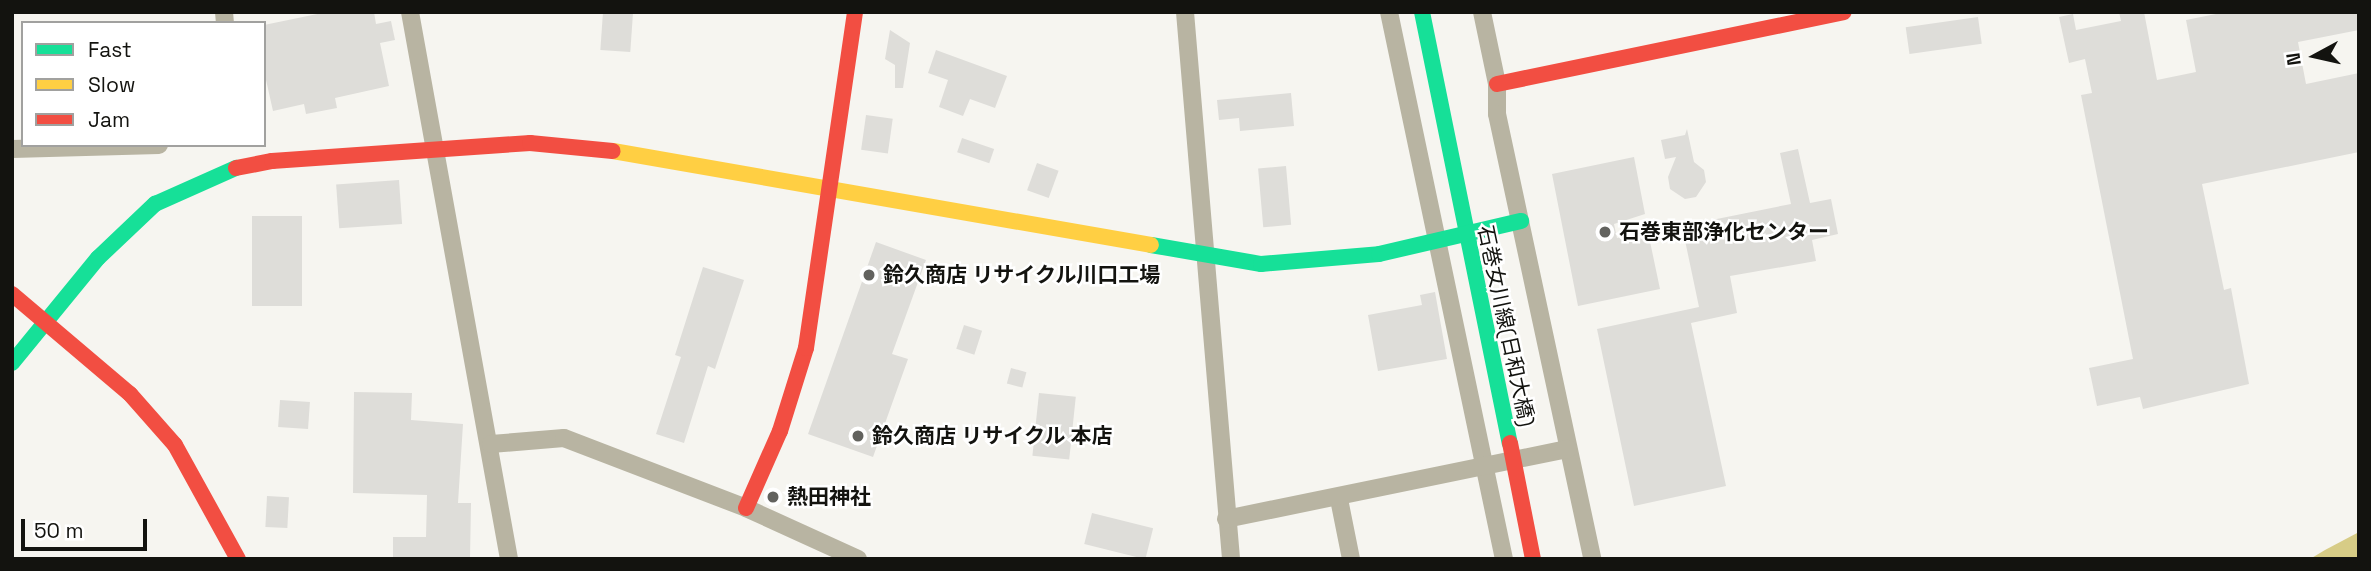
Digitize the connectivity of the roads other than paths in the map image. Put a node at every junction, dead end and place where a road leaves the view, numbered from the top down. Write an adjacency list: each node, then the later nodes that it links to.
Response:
1 (410, 12): 11 (street)
2 (855, 12): 12 (street)
3 (1185, 12): 15 (street)
4 (1389, 12): 14 (street)
5 (1422, 12): 31 (street, 石巻女川線(日和大橋))
6 (1482, 12): 8 (street)
7 (1844, 12): 8 (street)
8 (1497, 84): 13 (street)
9 (86, 147): 10 (street)
10 (12, 149)
11 (437, 149): 12 (street); 17 (street); 19 (street)
12 (831, 189): 15 (street); 23 (street)
13 (1521, 221): 14 (street); 20 (street)
14 (1435, 242): 15 (street); 21 (street)
15 (1202, 256): 24 (street)
16 (12, 294): 17 (street)
17 (47, 323): 18 (street); 25 (street)
18 (12, 363)
19 (491, 444): 23 (street); 26 (street)
20 (1568, 449): 21 (street); 32 (street)
21 (1484, 467): 22 (street); 30 (street)
22 (1339, 499): 24 (street); 29 (street)
23 (747, 508): 27 (street)
24 (1226, 519): 28 (street)
25 (238, 559)
26 (509, 559)
27 (858, 559)
28 (1231, 559)
29 (1351, 559)
30 (1504, 559)
31 (1533, 559)
32 (1592, 559)

